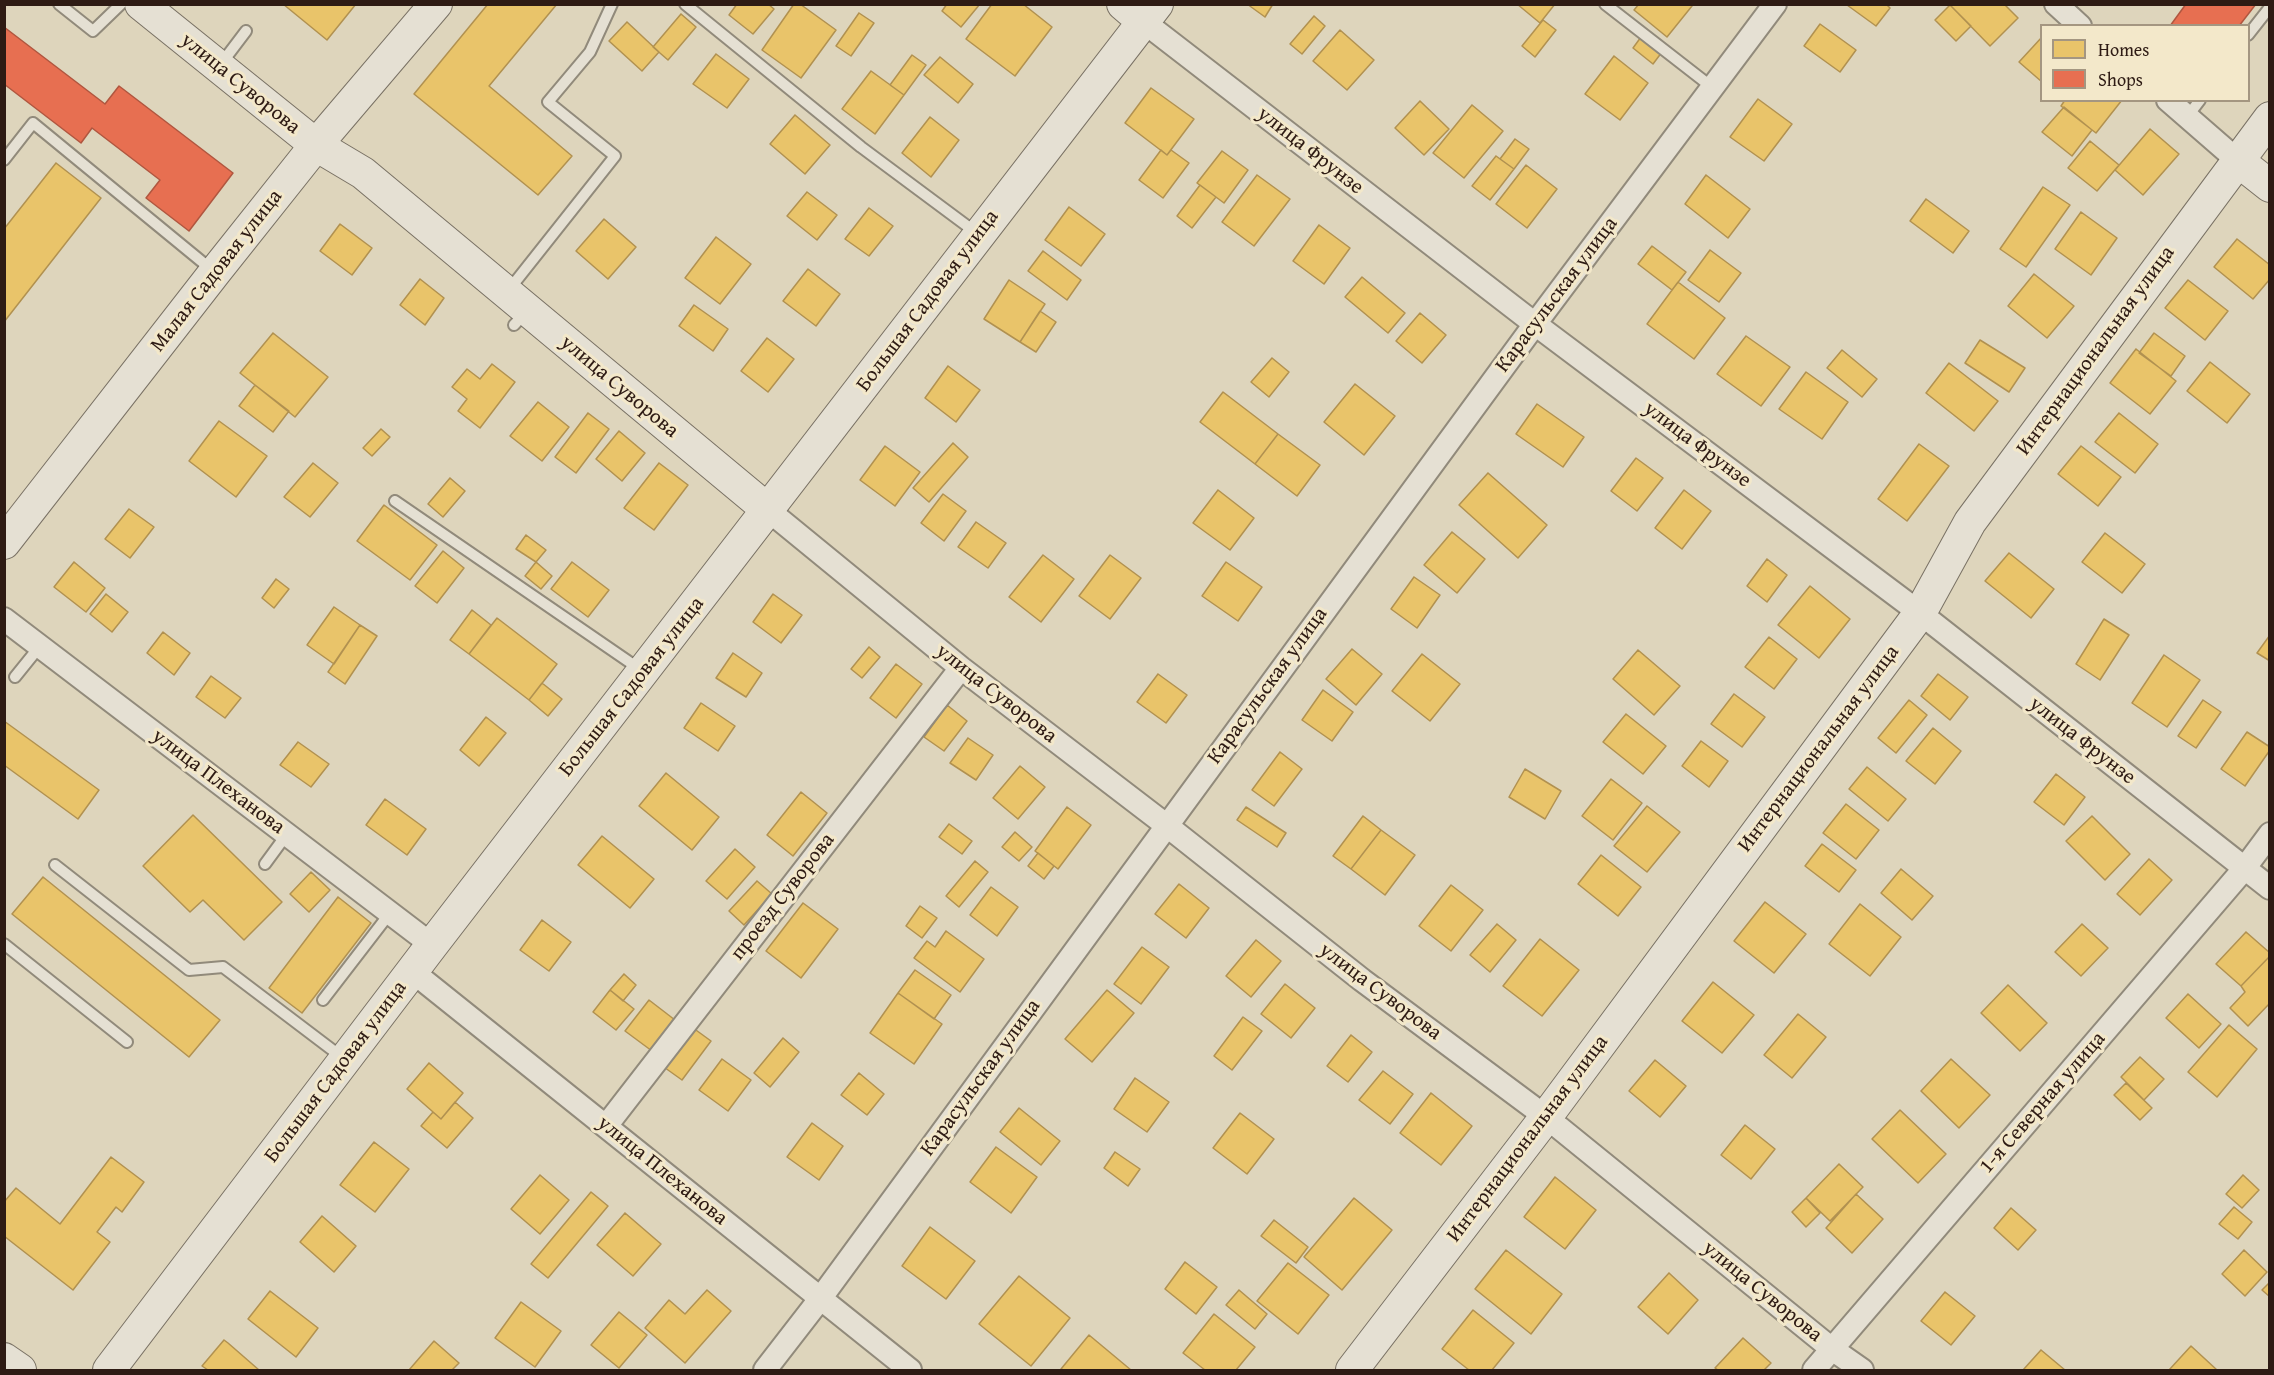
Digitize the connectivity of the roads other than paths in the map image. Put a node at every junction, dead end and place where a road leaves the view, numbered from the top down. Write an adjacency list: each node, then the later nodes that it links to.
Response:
1 (59, 4): 2 (lane)
2 (121, 4)
3 (141, 4): 15 (street, улица Суворова)
4 (436, 4): 20 (street, Малая Садовая улица)
5 (612, 4): 26 (lane)
6 (685, 4): 24 (lane)
7 (1605, 4): 16 (lane)
8 (1775, 4): 16 (street, Карасульская улица)
9 (2056, 4): 12 (street)
10 (2270, 7): 14 (lane)
11 (1142, 10): 24 (street, Большая Садовая улица); 27 (street, улица Фрунзе)
12 (2078, 24)
13 (246, 31): 15 (lane)
14 (2250, 32)
15 (219, 67): 20 (street, улица Суворова)
16 (1713, 88): 27 (street, Карасульская улица)
17 (2174, 102): 18 (street)
18 (2193, 109): 22 (street)
19 (2270, 117): 22 (street, Интернациональная улица)
20 (316, 145): 25 (street, Малая Садовая улица); 26 (street, улица Суворова)
21 (4, 160): 25 (lane)
22 (2237, 160): 23 (street); 31 (street, Интернациональная улица)
23 (2270, 186)
24 (978, 234): 29 (street, Большая Садовая улица)
25 (215, 272): 30 (street, Малая Садовая улица)
26 (516, 310): 29 (street, улица Суворова)
27 (1535, 324): 31 (street, улица Фрунзе); 37 (street, Карасульская улица)
28 (395, 501): 35 (lane)
29 (768, 510): 34 (street, улица Суворова); 35 (street, Большая Садовая улица)
30 (4, 543)
31 (1920, 613): 42 (street, улица Фрунзе); 51 (street, Интернациональная улица)
32 (4, 619): 33 (street, улица Плеханова)
33 (40, 646): 36 (lane); 38 (street, улица Плеханова)
34 (961, 668): 37 (street, улица Суворова); 52 (street, проезд Суворова)
35 (644, 672): 46 (street, Большая Садовая улица)
36 (15, 677)
37 (1166, 825): 51 (street, улица Суворова); 53 (street, Карасульская улица)
38 (287, 834): 40 (lane); 44 (street, улица Плеханова)
39 (2270, 834): 42 (street, 1-я Северная улица)
40 (265, 864)
41 (55, 865): 50 (lane)
42 (2244, 869): 43 (street, улица Фрунзе); 54 (street, 1-я Северная улица)
43 (2270, 888)
44 (390, 913): 46 (street, улица Плеханова); 48 (lane)
45 (4, 944): 49 (lane)
46 (432, 945): 47 (street, Большая Садовая улица)
47 (413, 972): 50 (street, Большая Садовая улица); 52 (street, улица Плеханова)
48 (322, 1000)
49 (127, 1042)
50 (345, 1060): 57 (street, Большая Садовая улица)
51 (1546, 1117): 54 (street, улица Суворова); 60 (street, Интернациональная улица)
52 (606, 1126): 53 (street, улица Плеханова)
53 (820, 1299): 58 (street, Карасульская улица); 59 (street, улица Плеханова)
54 (1832, 1349): 61 (street, 1-я Северная улица); 62 (street, улица Суворова)
55 (4, 1359): 56 (street)
56 (20, 1371)
57 (109, 1371)
58 (765, 1371)
59 (910, 1371)
60 (1352, 1371)
61 (1815, 1371)
62 (1862, 1371)

